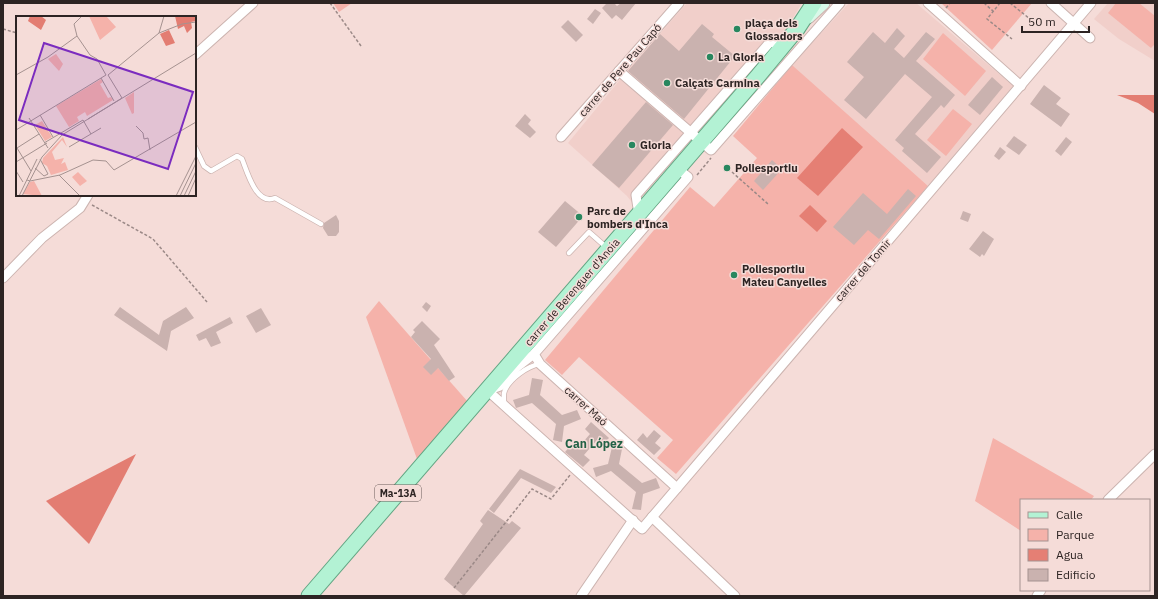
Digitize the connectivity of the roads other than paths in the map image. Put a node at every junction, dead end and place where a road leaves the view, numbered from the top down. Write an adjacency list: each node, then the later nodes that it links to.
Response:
1 (253, 3): 12 (street)
2 (679, 3): 13 (street, carrer de Pere Pau Capó)
3 (814, 3): 10 (main road, carrer de Berenguer d'Anoia)
4 (823, 3): 10 (street)
5 (840, 3): 16 (street)
6 (928, 3): 14 (street)
7 (1051, 3): 9 (street)
8 (1091, 3): 9 (street, carrer del Tomir)
9 (1075, 23): 11 (street); 14 (street, carrer del Tomir)
10 (797, 29): 16 (main road, carrer de Berenguer d'Anoia)
11 (1090, 38)
12 (196, 54)
13 (620, 71): 15 (street, carrer de Pere Pau Capó); 16 (street)
14 (1021, 86): 30 (street, carrer del Tomir)
15 (561, 137)
16 (696, 137): 18 (main road, carrer de Berenguer d'Anoia); 20 (street)
17 (196, 149): 21 (lane)
18 (678, 169): 20 (main road, carrer de Berenguer d'Anoia); 25 (street)
19 (86, 198): 24 (street)
20 (639, 214): 22 (main road, carrer de Berenguer d'Anoia)
21 (320, 224)
22 (609, 250): 23 (lane); 27 (main road, carrer de Berenguer d'Anoia)
23 (570, 253)
24 (3, 278)
25 (534, 354): 26 (street, carrer Maó); 27 (street)
26 (540, 364): 28 (lane); 30 (street, carrer Maó)
27 (487, 390): 28 (street); 34 (main road, Ma-13A)
28 (504, 405): 33 (street)
29 (1155, 454): 31 (street)
30 (677, 488): 32 (street, carrer del Tomir)
31 (1109, 499)
32 (652, 517): 33 (street, carrer del Tomir); 36 (street)
33 (633, 520): 35 (street)
34 (309, 596)
35 (581, 596)
36 (735, 596)

